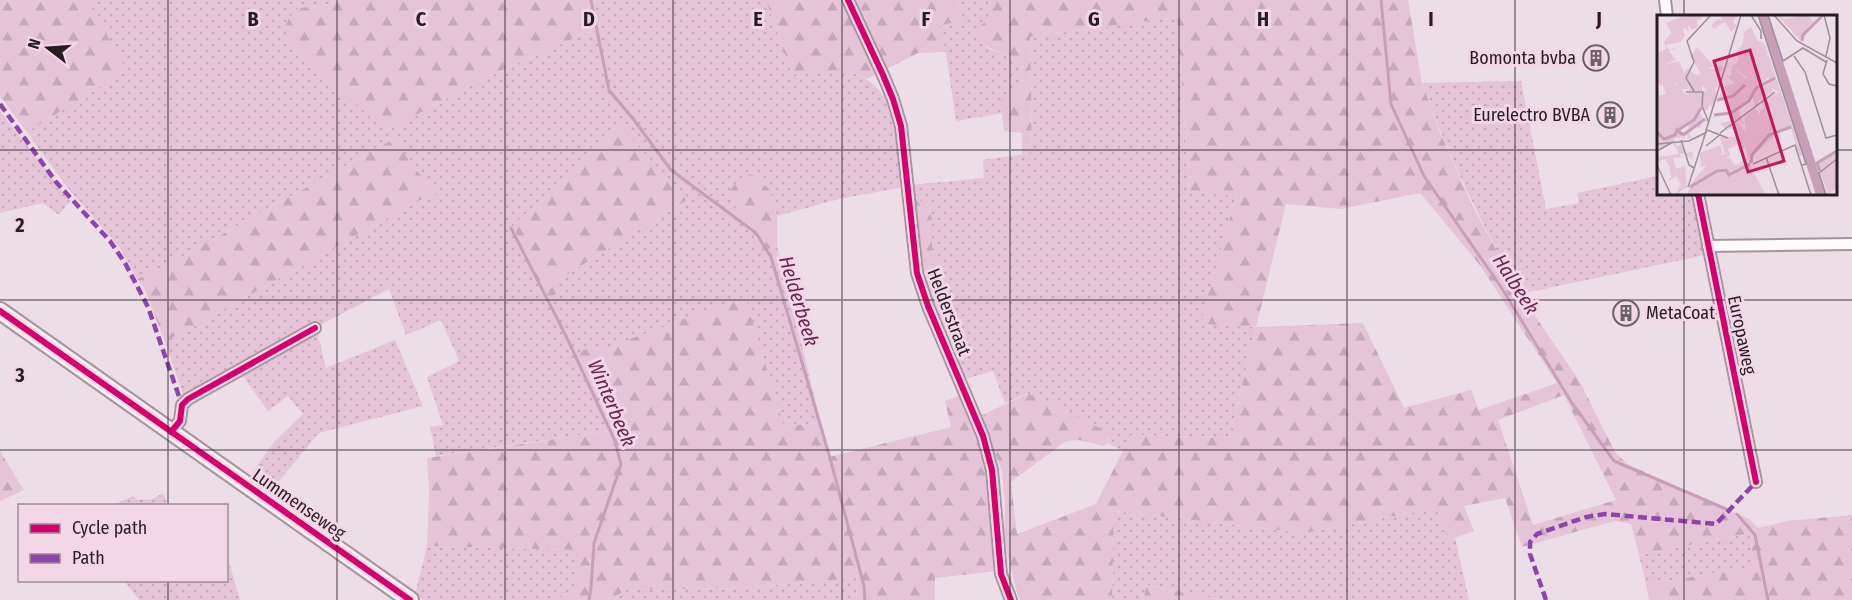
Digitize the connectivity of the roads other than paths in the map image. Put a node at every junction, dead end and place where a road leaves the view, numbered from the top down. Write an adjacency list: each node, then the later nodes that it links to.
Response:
1 (848, 0): 12 (street, Helderstraat)
2 (1665, 0): 3 (street)
3 (1667, 15)
4 (1698, 195): 6 (street, Europaweg)
5 (1852, 244): 6 (street)
6 (1708, 246): 10 (street, Europaweg)
7 (0, 311): 9 (main road, Lummenseweg)
8 (315, 328): 9 (street)
9 (171, 432): 11 (main road, Lummenseweg)
10 (1756, 482)
11 (410, 600)
12 (1011, 600)

